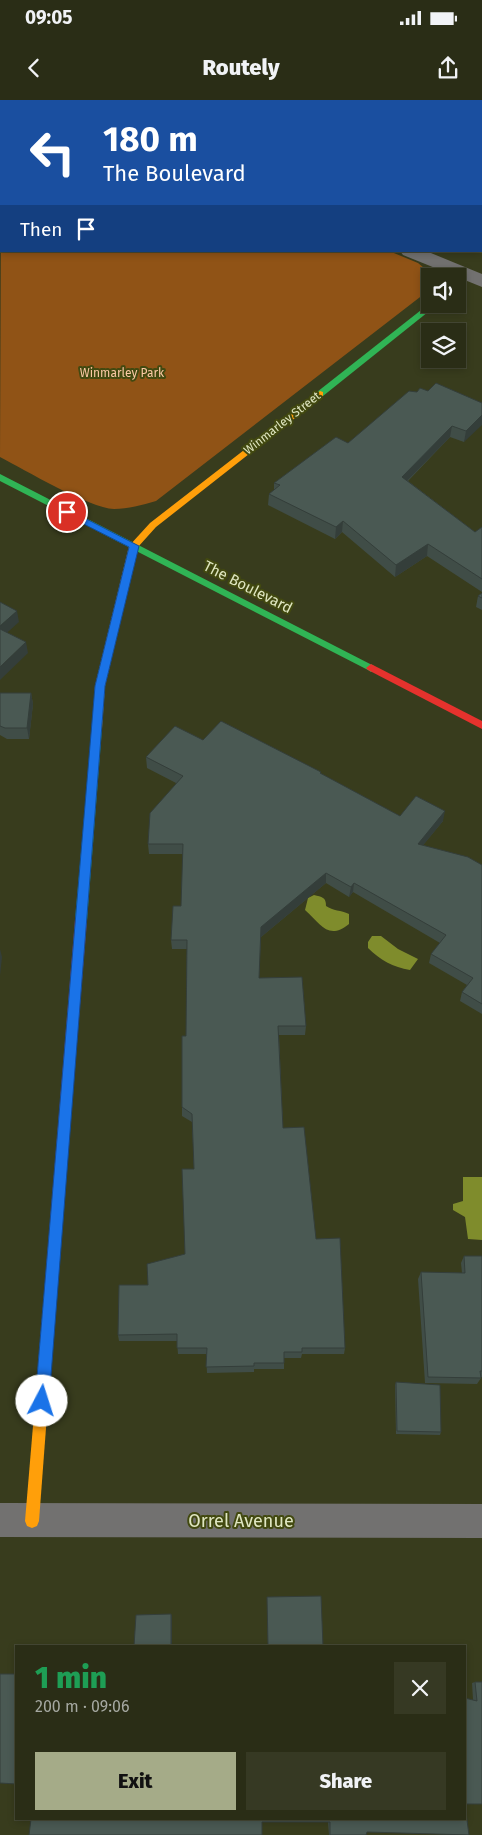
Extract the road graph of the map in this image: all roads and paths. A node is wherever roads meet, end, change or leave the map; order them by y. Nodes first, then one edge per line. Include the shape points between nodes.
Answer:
1 (411, 252) edge
2 (473, 277) edge
3 (423, 313) edge
4 (0, 478) edge
5 (134, 546) junction
6 (482, 724) edge
7 (16, 1520) edge
8 (482, 1521) edge

1 - 2 street
3 - 5 street, Winmarley Street via 152,525
4 - 5 street, The Boulevard
5 - 6 street, The Boulevard
5 - 7 street via 100,686
7 - 8 street, Orrel Avenue

